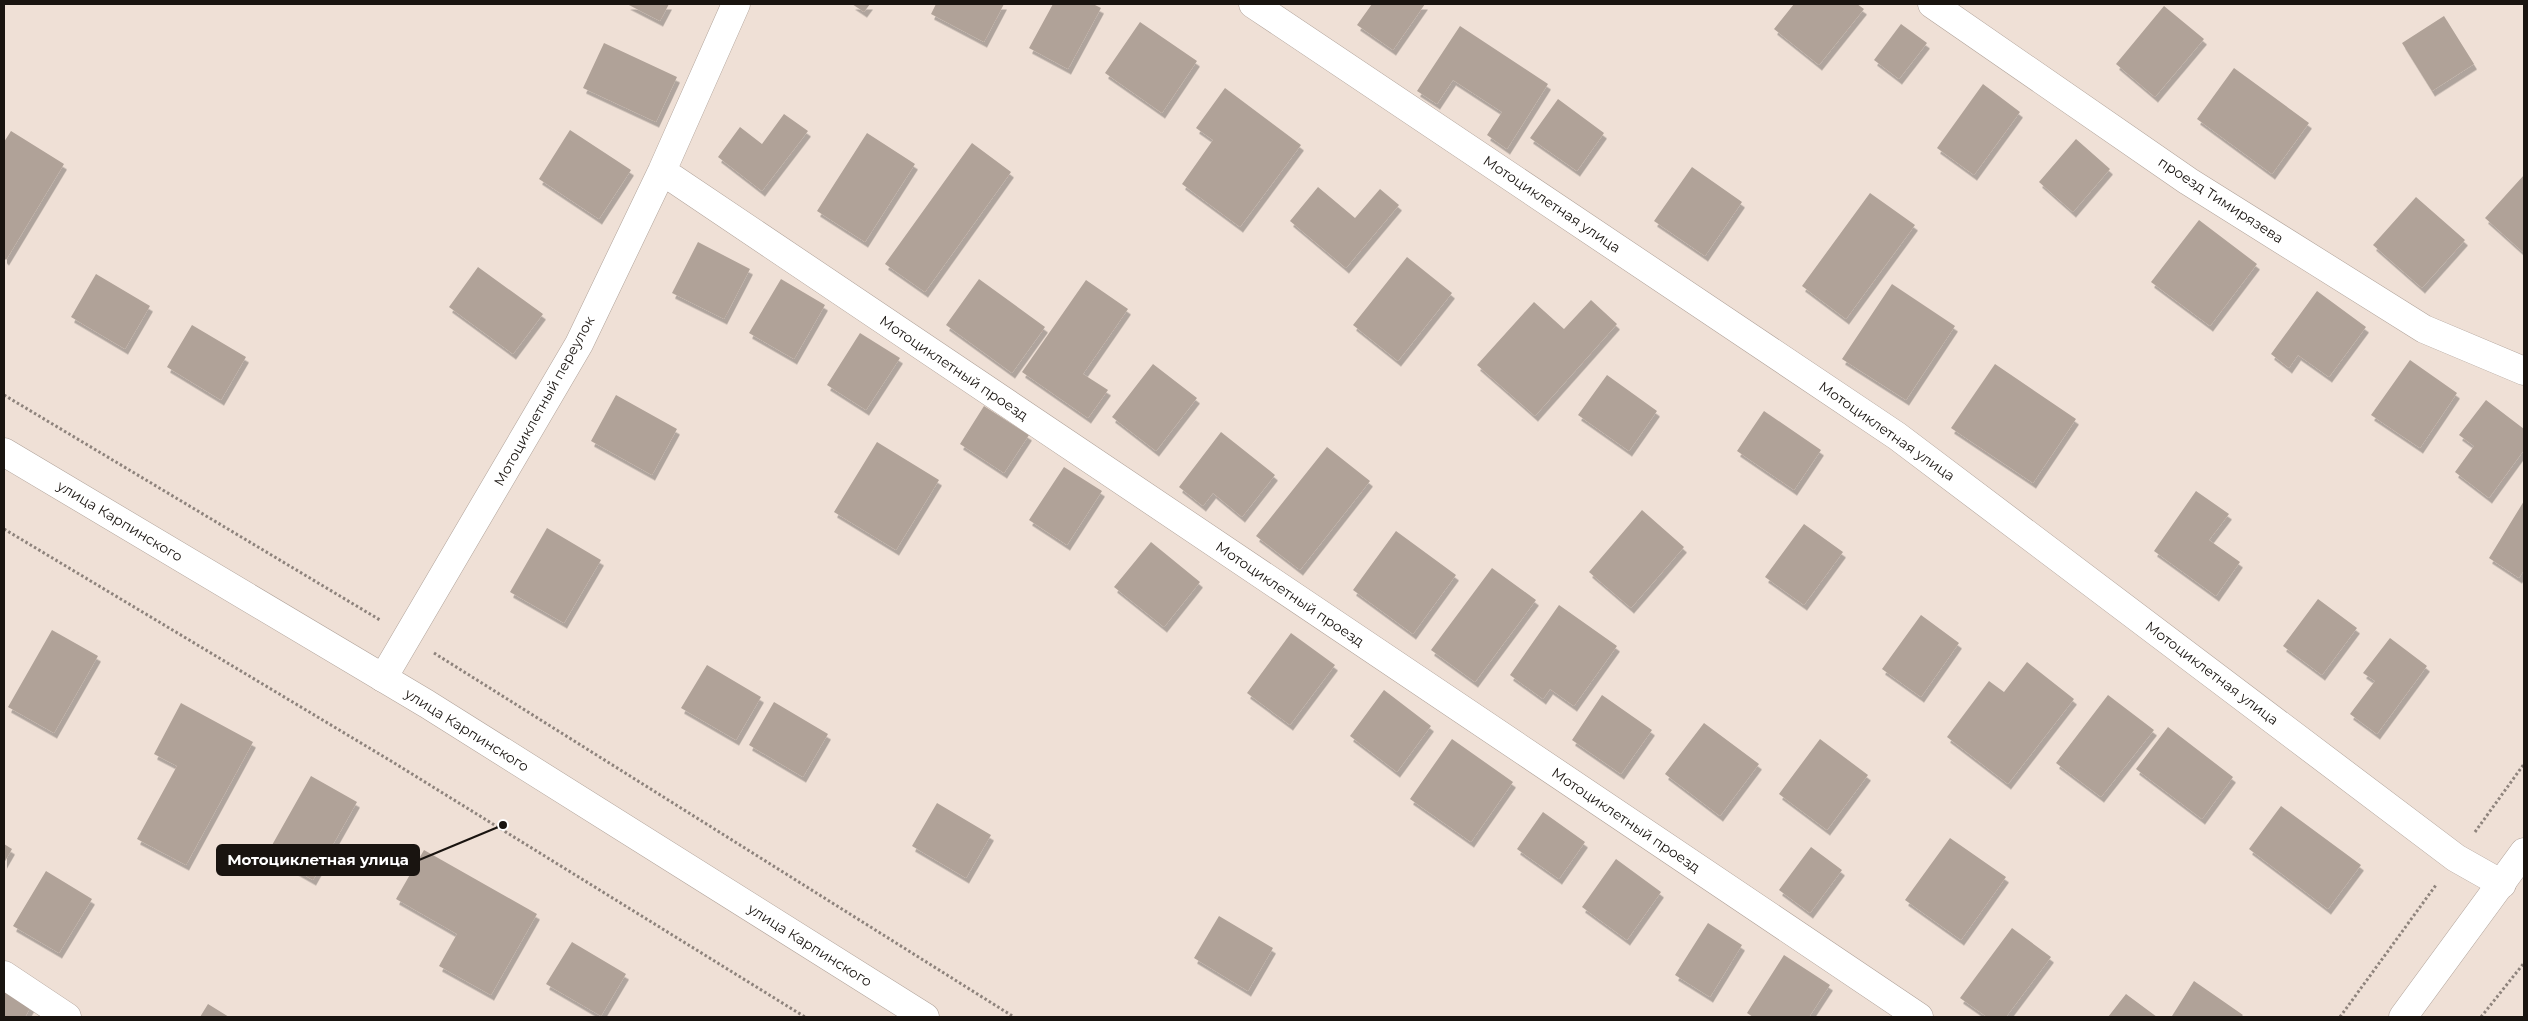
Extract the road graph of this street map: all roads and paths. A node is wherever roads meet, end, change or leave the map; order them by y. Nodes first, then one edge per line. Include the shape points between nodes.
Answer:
1 (736, 4) edge
2 (1253, 4) edge
3 (1932, 4) edge
4 (662, 170) junction
5 (2524, 371) edge
6 (4, 395) edge
7 (4, 452) edge
8 (4, 529) edge
9 (409, 636) junction
10 (383, 678) junction
11 (2524, 764) edge
12 (2524, 852) edge
13 (2456, 858) junction
14 (2502, 884) junction
15 (2524, 963) edge
16 (4, 975) edge
17 (67, 1017) edge
18 (805, 1017) edge
19 (925, 1017) edge
20 (1014, 1017) edge
21 (1919, 1017) edge
22 (2340, 1017) edge
23 (2403, 1017) edge
24 (2481, 1017) edge

1 - 4 street, Мотоциклетный переулок
2 - 13 street, Мотоциклетная улица via 1898,436
3 - 5 street, проезд Тимирязева via 2188,181 2424,329
4 - 9 street, Мотоциклетный переулок via 579,344
4 - 21 street, Мотоциклетный проезд
6 - 9 path
7 - 10 street, улица Карпинского
8 - 18 path via 392,761
9 - 10 street, Мотоциклетный переулок
9 - 20 path
10 - 19 street, улица Карпинского
11 - 13 path
12 - 14 street
13 - 14 street, Мотоциклетная улица
13 - 22 path
14 - 23 street
15 - 24 path
16 - 17 street

